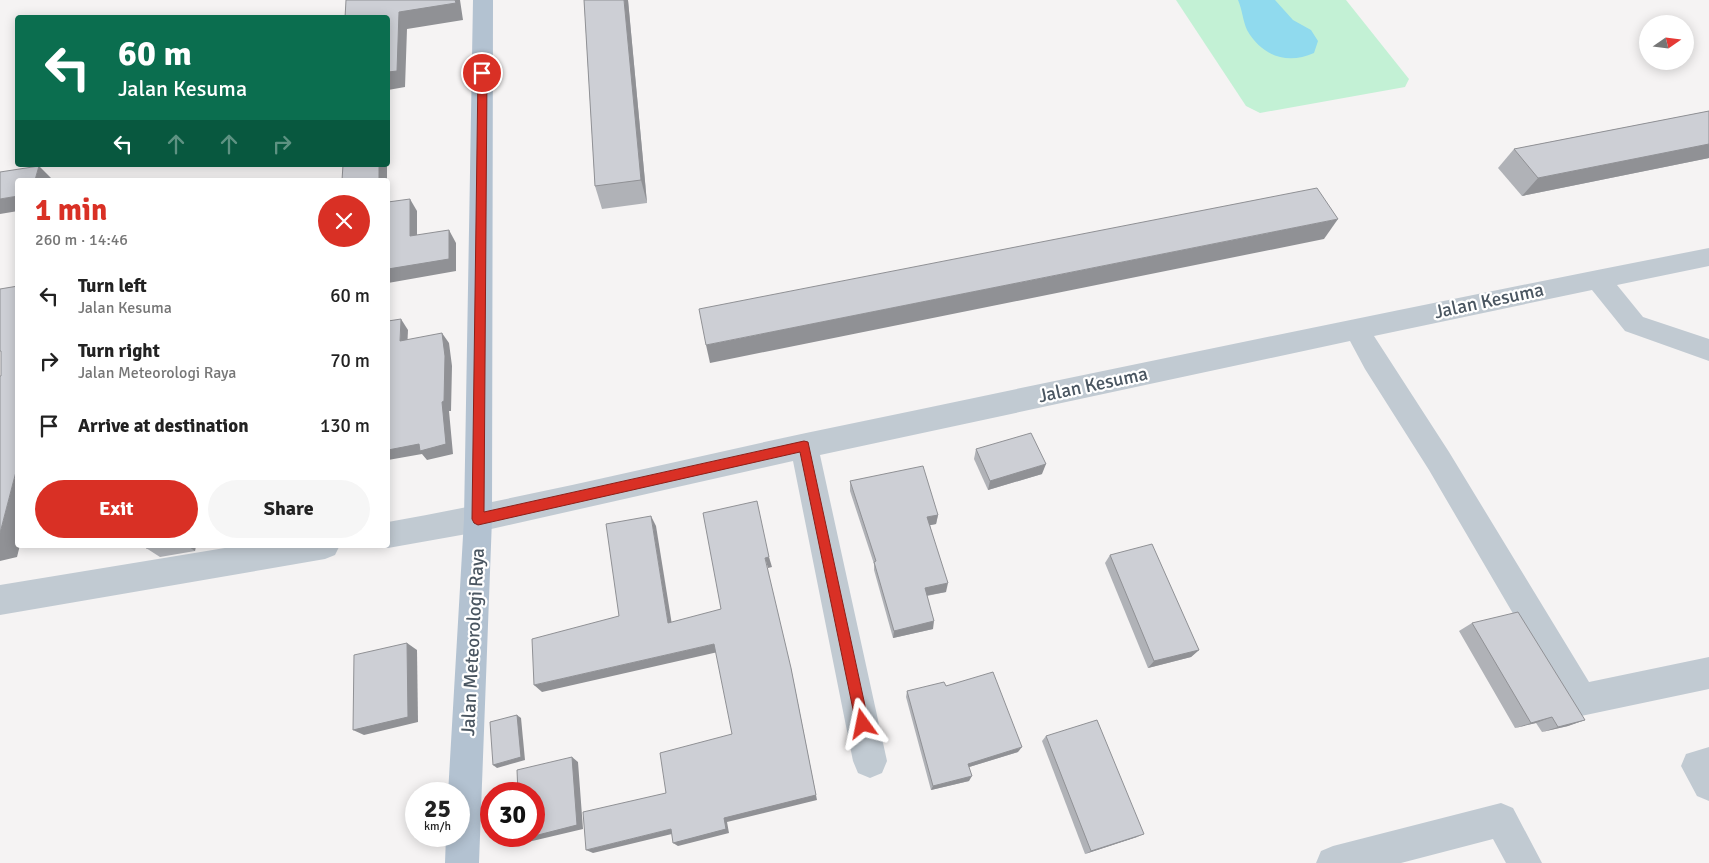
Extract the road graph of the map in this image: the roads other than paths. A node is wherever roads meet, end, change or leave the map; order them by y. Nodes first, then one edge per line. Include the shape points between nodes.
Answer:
1 (483, 0) edge
2 (1709, 257) edge
3 (1597, 279) junction
4 (1357, 329) junction
5 (1709, 350) edge
6 (804, 446) junction
7 (478, 519) junction
8 (390, 534) edge
9 (307, 548) edge
10 (0, 600) edge
11 (1709, 673) edge
12 (870, 761) dead end
13 (1709, 764) edge
14 (1709, 784) edge
15 (462, 863) edge
16 (1333, 863) edge
17 (1525, 863) edge

1 - 7 main road, Jalan Meteorologi Raya
2 - 3 street, Jalan Kesuma
3 - 4 street, Jalan Kesuma
3 - 5 street via 1634,324
4 - 6 street, Jalan Kesuma
4 - 11 street via 1581,700
6 - 7 street, Jalan Kesuma
6 - 12 street
7 - 8 street, Jalan Kesuma
7 - 15 main road, Jalan Meteorologi Raya
9 - 10 street
13 - 14 street via 1698,766
16 - 17 street via 1501,820

